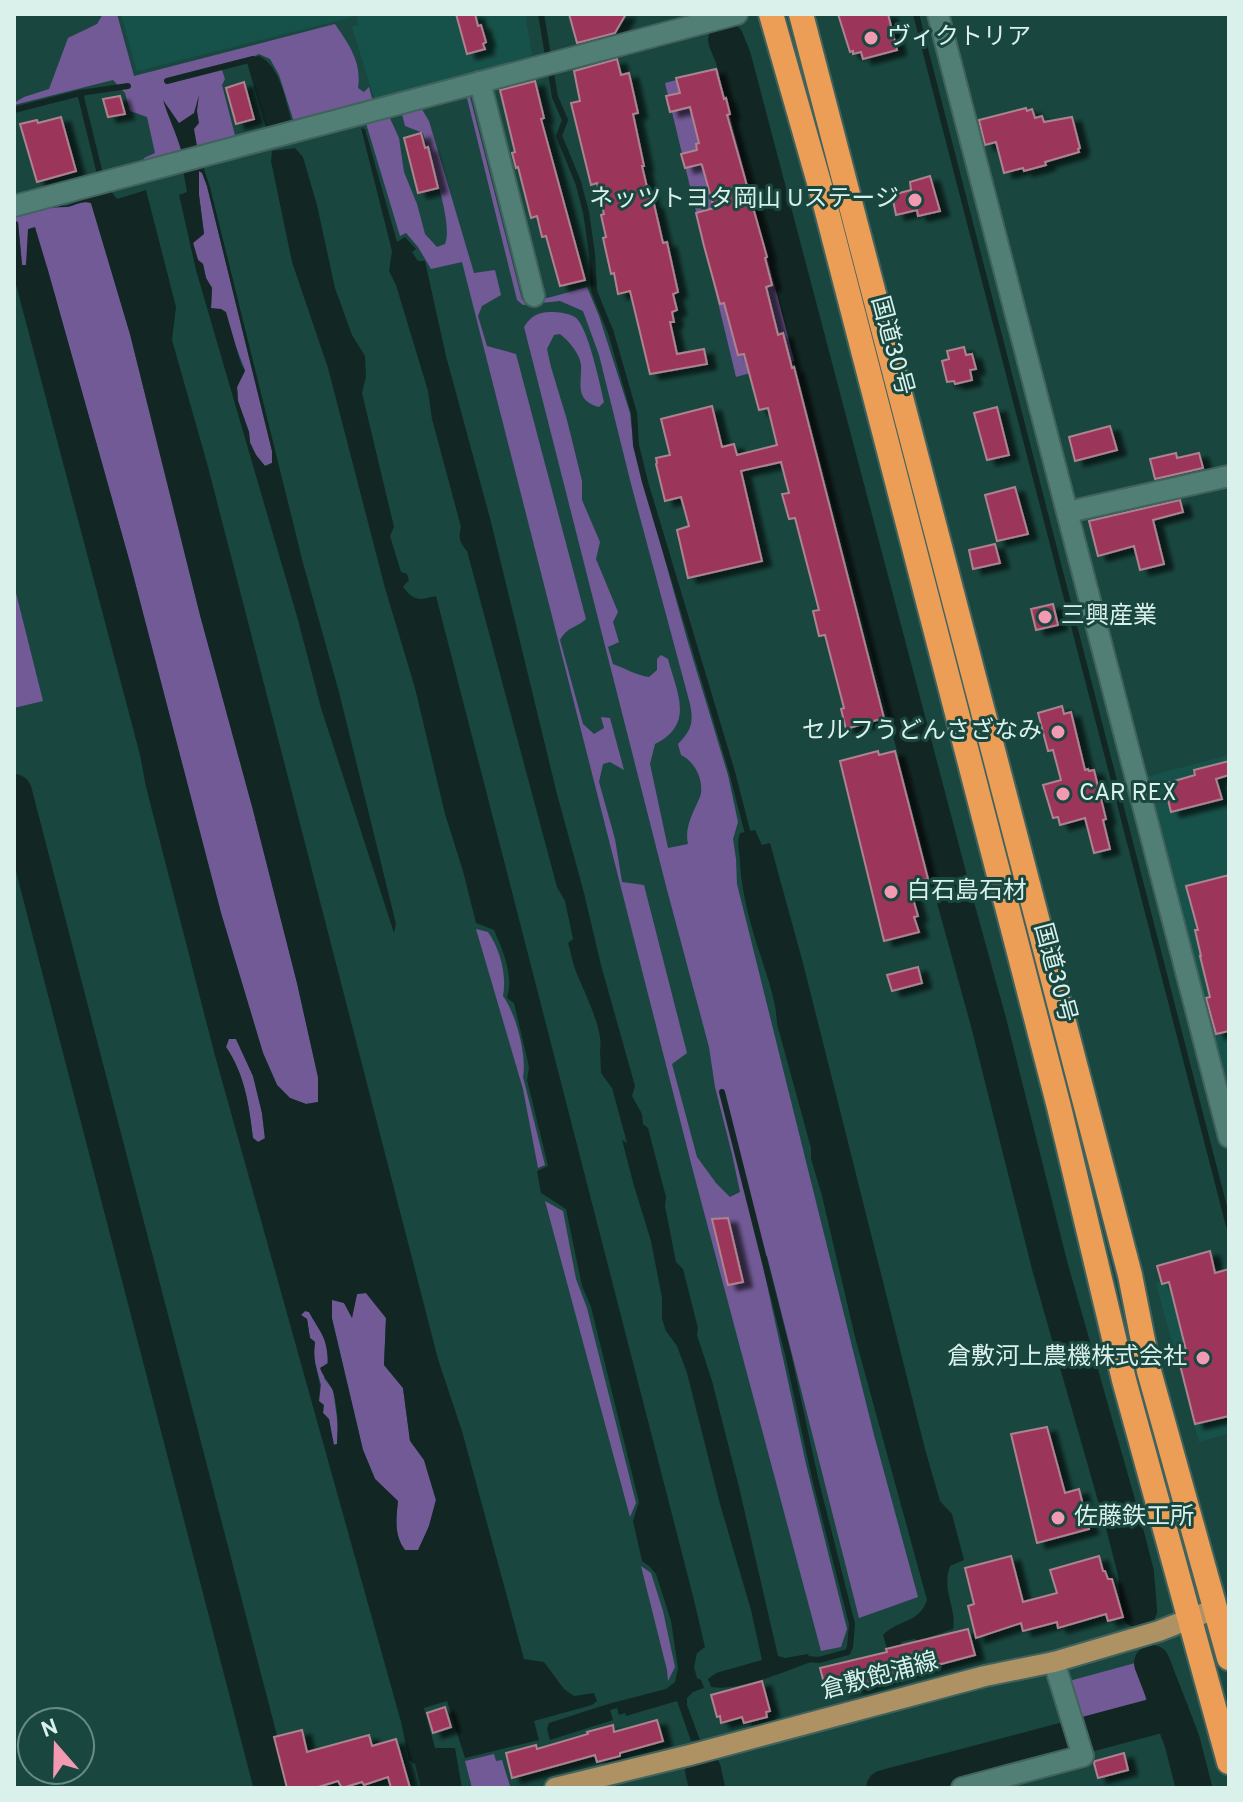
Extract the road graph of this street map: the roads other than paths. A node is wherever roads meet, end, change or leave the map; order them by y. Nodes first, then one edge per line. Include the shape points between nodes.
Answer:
1 (771, 14) edge
2 (801, 14) edge
3 (938, 14) edge
4 (734, 15) edge
5 (480, 82) junction
6 (23, 204) edge
7 (534, 296) dead end
8 (1229, 476) edge
9 (1068, 512) junction
10 (1229, 1137) edge
11 (1222, 1607) edge
12 (1189, 1619) junction
13 (1229, 1658) edge
14 (1054, 1662) junction
15 (1229, 1762) edge
16 (555, 1788) edge
17 (962, 1788) edge

1 - 12 highway, 国道30号 via 824,200
2 - 11 highway, 国道30号 via 1130,1275 1149,1371
3 - 9 street
4 - 5 street
5 - 6 street
5 - 7 street
8 - 9 street
9 - 10 street
11 - 12 main road, 倉敷飽浦線
11 - 13 highway, 国道30号
12 - 14 main road, 倉敷飽浦線
12 - 15 highway, 国道30号
14 - 16 main road, 倉敷飽浦線
14 - 17 street via 1083,1756

